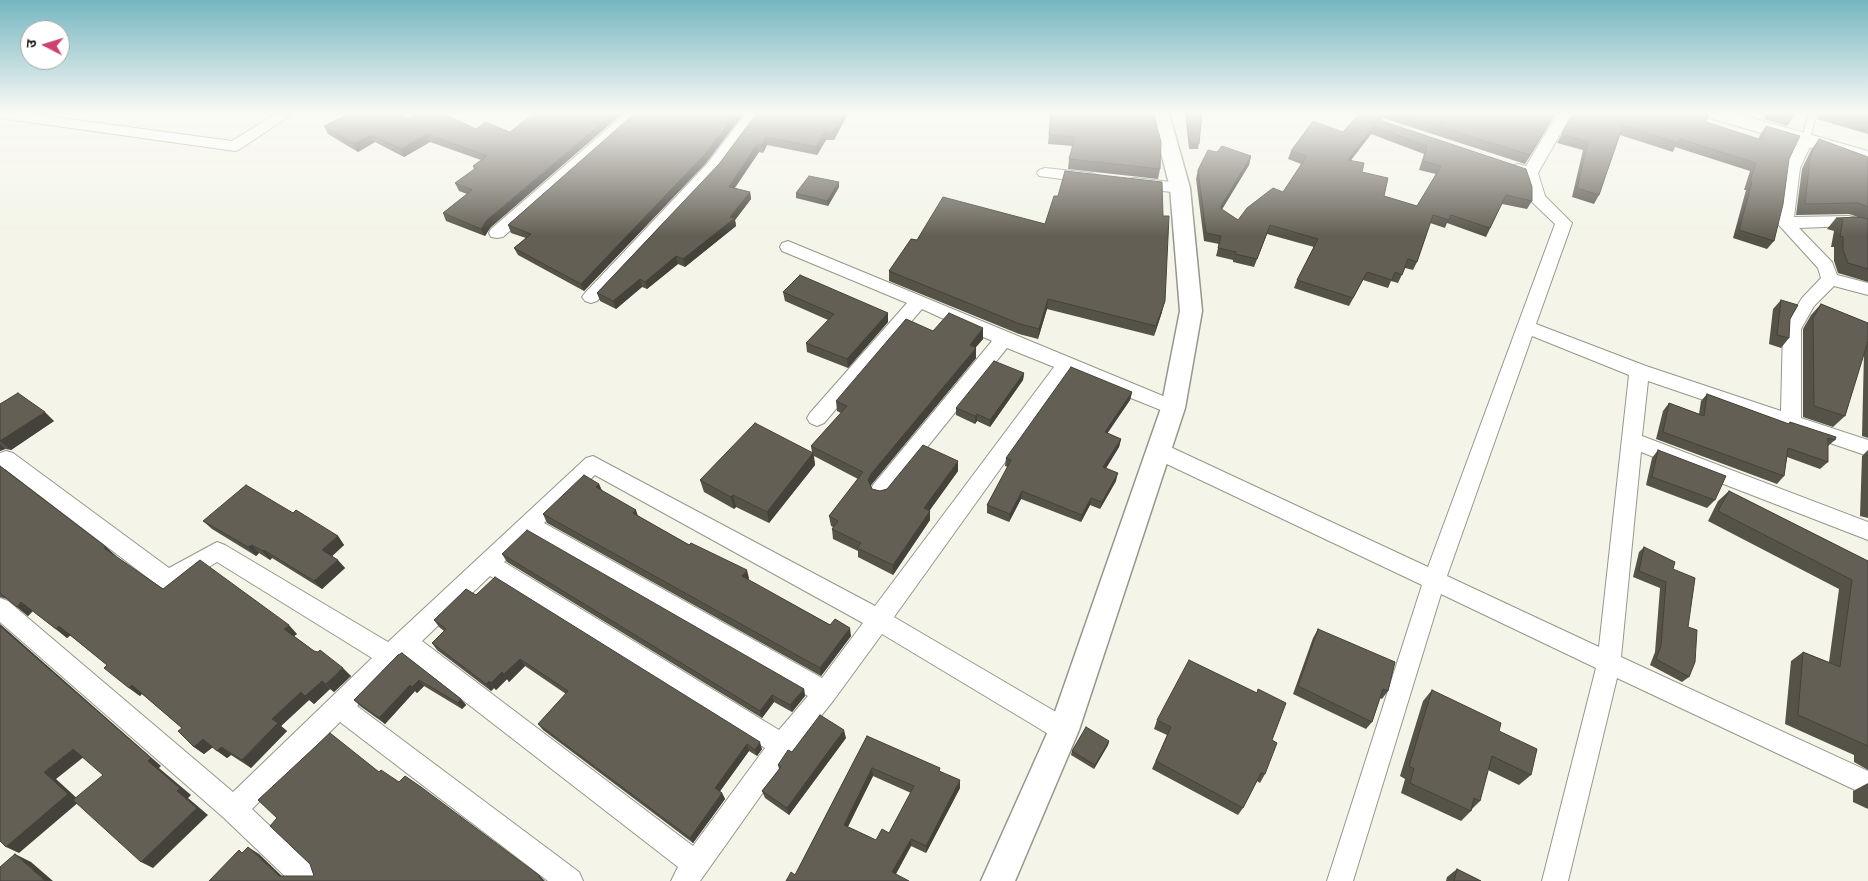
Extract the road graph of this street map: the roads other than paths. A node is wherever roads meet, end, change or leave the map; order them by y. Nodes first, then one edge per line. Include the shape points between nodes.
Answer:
1 (588, 154) edge
2 (723, 154) edge
3 (1171, 154) edge
4 (1541, 154) edge
5 (1798, 154) edge
6 (1503, 164) edge
7 (1045, 173) dead end
8 (1530, 173) junction
9 (1103, 179) edge
10 (1122, 182) edge
11 (1180, 188) junction
12 (1785, 223) junction
13 (1868, 226) edge
14 (497, 233) dead end
15 (788, 247) dead end
16 (1830, 279) junction
17 (1868, 289) edge
18 (591, 297) dead end
19 (919, 301) junction
20 (1526, 327) junction
21 (1004, 339) junction
22 (1066, 364) junction
23 (1639, 371) junction
24 (1173, 408) junction
25 (817, 418) dead end
26 (1791, 423) junction
27 (1633, 441) junction
28 (1868, 448) edge
29 (1159, 451) junction
30 (0, 463) edge
31 (880, 491) edge
32 (529, 525) junction
33 (1868, 531) edge
34 (489, 564) junction
35 (1434, 581) junction
36 (0, 608) edge
37 (878, 620) junction
38 (398, 649) junction
39 (1609, 663) junction
40 (825, 693) junction
41 (339, 707) junction
42 (1064, 730) junction
43 (782, 745) junction
44 (1868, 784) edge
45 (233, 809) junction
46 (690, 873) edge
47 (309, 881) edge
48 (570, 881) edge
49 (998, 881) edge
50 (1340, 881) edge
51 (1555, 881) edge

1 - 14 street
2 - 18 street
3 - 11 street
4 - 8 street
5 - 12 street via 1792,168
6 - 8 street
7 - 9 street
8 - 20 street via 1538,198 1564,222
10 - 11 street
11 - 24 street via 1191,311
12 - 13 street via 1849,220
12 - 16 street via 1826,266
15 - 19 street
16 - 17 street
16 - 26 street via 1808,302 1792,330
19 - 21 street
19 - 25 street
20 - 23 street
20 - 35 street
21 - 22 street
21 - 31 street
22 - 24 street
22 - 37 street
23 - 26 street
23 - 27 street
24 - 29 street
26 - 28 street
27 - 33 street
27 - 39 street
29 - 35 street
29 - 42 street
30 - 38 street via 6,459 168,580 217,551
32 - 34 street
32 - 37 street via 593,464
32 - 40 street
34 - 38 street
34 - 43 street
35 - 39 street
35 - 50 street
36 - 45 street
37 - 40 street
37 - 42 street
38 - 41 street
38 - 46 street
39 - 44 street
39 - 51 street
40 - 43 street
41 - 45 street
41 - 48 street
42 - 49 street
43 - 46 street
45 - 47 street

